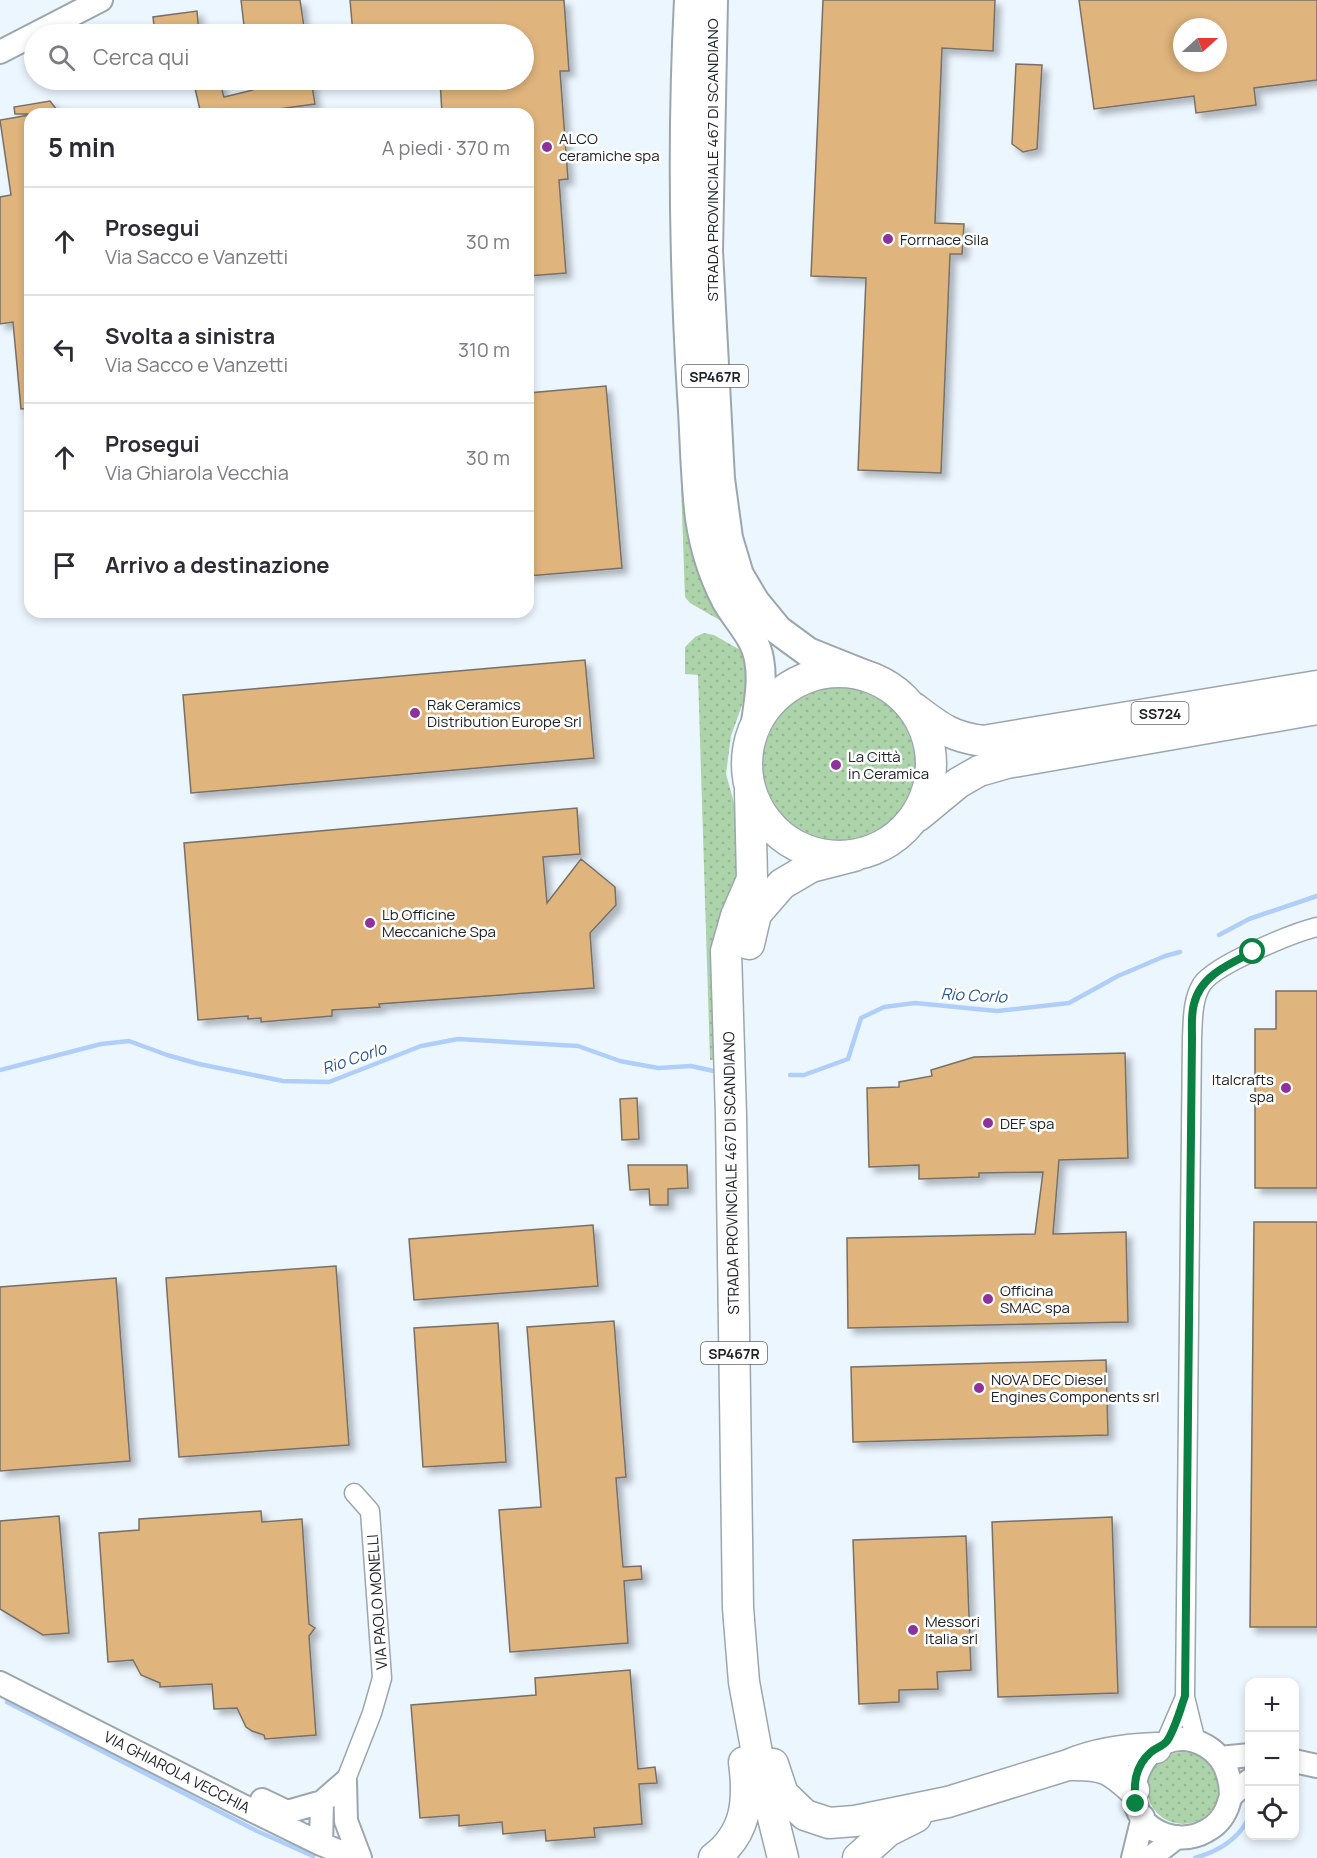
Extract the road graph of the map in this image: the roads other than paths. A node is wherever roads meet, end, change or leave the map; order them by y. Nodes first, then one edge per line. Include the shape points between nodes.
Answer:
1 (100, 0) edge
2 (689, 0) edge
3 (712, 0) edge
4 (54, 24) edge
5 (24, 40) edge
6 (0, 52) edge
7 (873, 678) junction
8 (1317, 686) edge
9 (910, 706) junction
10 (1317, 709) edge
11 (756, 722) junction
12 (750, 791) junction
13 (914, 819) junction
14 (854, 856) junction
15 (1317, 927) edge
16 (736, 955) junction
17 (354, 1493) dead end
18 (743, 1564) junction
19 (0, 1683) edge
20 (1185, 1696) junction
21 (1196, 1742) junction
22 (1161, 1746) junction
23 (1245, 1756) edge
24 (1220, 1758) junction
25 (1299, 1762) edge
26 (1068, 1765) junction
27 (1317, 1766) edge
28 (345, 1782) junction
29 (1245, 1784) edge
30 (1231, 1797) junction
31 (322, 1802) junction
32 (948, 1802) junction
33 (1138, 1804) junction
34 (241, 1805) junction
35 (346, 1821) junction
36 (1177, 1838) junction
37 (321, 1851) edge
38 (355, 1858) edge
39 (360, 1858) edge
40 (714, 1858) edge
41 (783, 1858) edge
42 (858, 1858) edge
43 (1132, 1858) edge
44 (1150, 1858) edge

1 - 4 street
2 - 11 main road, STRADA PROVINCIALE 467 DI SCANDIANO / SP467R via 687,306 700,518 718,583 759,658 761,686
3 - 7 main road, STRADA PROVINCIALE 467 DI SCANDIANO / SP467R via 708,251 720,479 728,538 739,575 778,630 807,652
5 - 6 street
7 - 9 highway, STRADA PROVINCIALE 467 DI SCANDIANO via 890,687
7 - 11 highway, STRADA PROVINCIALE 467 DI SCANDIANO via 845,672 816,674 792,684 771,701
8 - 9 highway, SS724 via 983,741 944,731
9 - 13 highway, STRADA PROVINCIALE 467 DI SCANDIANO via 922,725 930,752 928,786
10 - 13 highway, SS724 via 1007,763 958,783
11 - 12 highway, STRADA PROVINCIALE 467 DI SCANDIANO via 746,762
12 - 14 highway, STRADA PROVINCIALE 467 DI SCANDIANO via 762,817 783,839 811,853
12 - 16 highway, SP467R via 752,879 736,916
13 - 14 highway, STRADA PROVINCIALE 467 DI SCANDIANO via 879,848
14 - 16 highway, SP467R via 811,867 782,884 756,914
15 - 20 street via 1300,931 1226,966 1203,983 1194,1004
16 - 18 highway, STRADA PROVINCIALE 467 DI SCANDIANO / SP467R via 731,1115
17 - 28 street, VIA PAOLO MONELLI via 370,1511 382,1678
18 - 32 highway via 762,1713 783,1794 805,1815 829,1823
18 - 40 highway via 730,1585 734,1678 748,1799 739,1830
18 - 41 highway, STRADA PROVINCIALE 467 DI SCANDIANO / SP467R via 738,1608 744,1682 756,1753
19 - 34 street, VIA GHIAROLA VECCHIA
20 - 21 street
20 - 22 street
21 - 22 street via 1186,1740
21 - 24 street
22 - 26 highway via 1087,1757
22 - 33 street via 1139,1766 1135,1778
23 - 24 street
24 - 30 street via 1231,1783
25 - 27 street
26 - 32 highway
26 - 33 highway via 1102,1766 1115,1773
28 - 31 street
28 - 35 street
29 - 30 street
30 - 36 street via 1212,1828 1195,1836
31 - 34 street via 287,1812 253,1795
31 - 37 street
32 - 42 highway via 888,1831
33 - 36 street via 1152,1827
33 - 43 street
34 - 37 street, VIA GHIAROLA VECCHIA
35 - 37 street
35 - 39 street
36 - 44 street
37 - 38 street, VIA GHIAROLA VECCHIA

